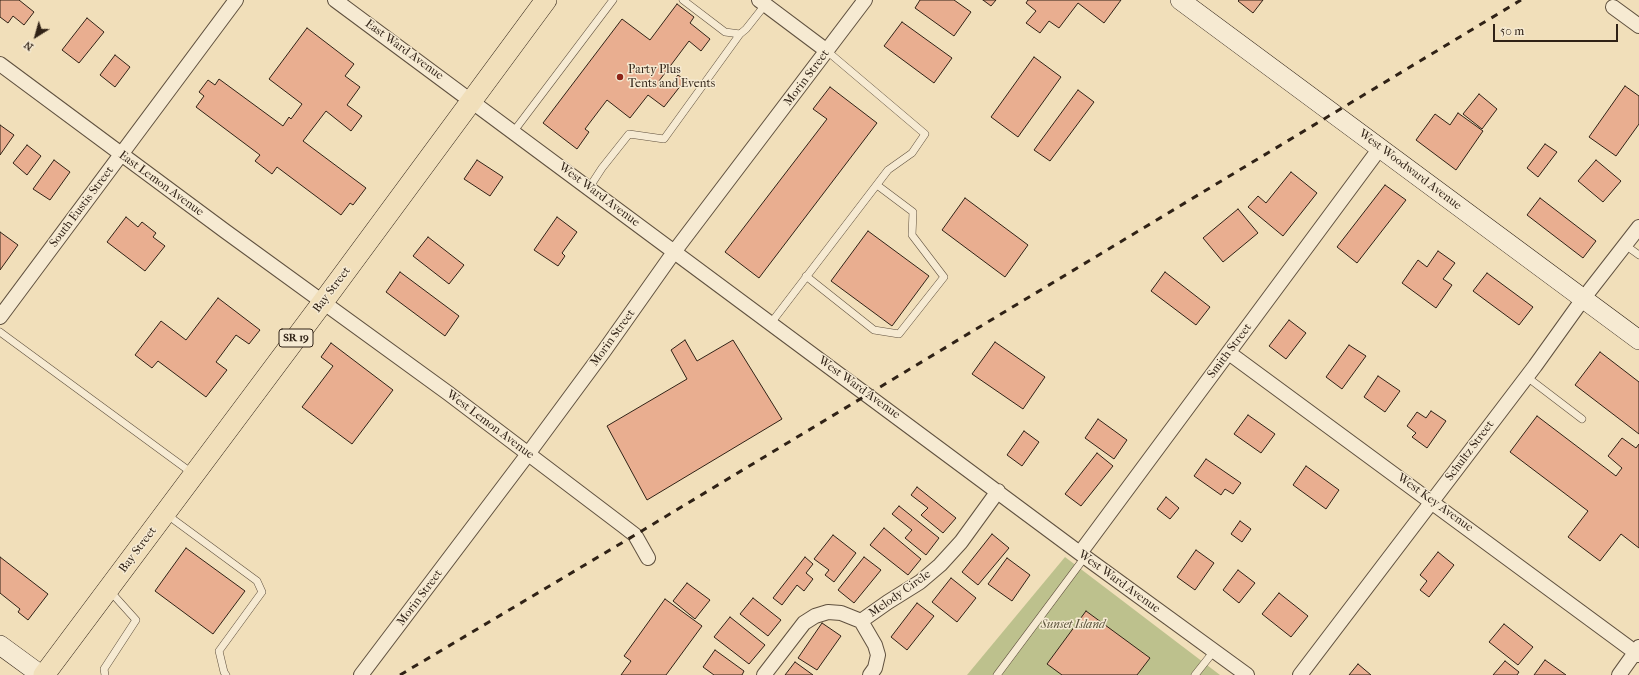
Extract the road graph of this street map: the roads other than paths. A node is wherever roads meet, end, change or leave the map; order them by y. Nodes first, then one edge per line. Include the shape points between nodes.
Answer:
1 (236, 0) edge
2 (335, 0) edge
3 (546, 0) edge
4 (614, 0) edge
5 (682, 0) edge
6 (864, 0) edge
7 (1180, 0) edge
8 (762, 2) edge
9 (1612, 7) dead end
10 (1639, 26) edge
11 (740, 34) junction
12 (827, 51) junction
13 (0, 64) edge
14 (472, 101) junction
15 (514, 131) junction
16 (1380, 148) junction
17 (121, 154) junction
18 (876, 185) junction
19 (589, 188) junction
20 (1639, 227) edge
21 (1625, 245) junction
22 (674, 252) junction
23 (1639, 255) edge
24 (806, 276) junction
25 (1583, 299) junction
26 (323, 302) junction
27 (0, 317) edge
28 (771, 323) junction
29 (0, 332) edge
30 (1639, 340) edge
31 (1229, 353) junction
32 (1526, 377) junction
33 (1582, 419) dead end
34 (528, 454) junction
35 (194, 474) junction
36 (998, 491) junction
37 (1432, 501) junction
38 (165, 513) junction
39 (1082, 555) junction
40 (648, 558) dead end
41 (108, 589) junction
42 (861, 621) junction
43 (0, 645) edge
44 (1214, 651) junction
45 (1638, 652) edge
46 (42, 675) edge
47 (105, 675) edge
48 (226, 675) edge
49 (361, 675) edge
50 (764, 675) edge
51 (870, 675) edge
52 (997, 675) edge
53 (1195, 675) edge
54 (1247, 675) edge
55 (1300, 675) edge
56 (1619, 675) edge

1 - 17 street, South Eustis Street
2 - 14 street, East Ward Avenue
3 - 14 main road, Bay Street / SR 19
4 - 15 lane
5 - 11 lane via 725,32
6 - 12 street, Morin Street
7 - 16 street, West Woodward Avenue
8 - 11 lane via 746,29
8 - 12 street
9 - 10 street
11 - 19 lane via 664,139 629,134
12 - 18 lane via 925,134 912,153 888,170
12 - 22 street, Morin Street
13 - 17 street, East Lemon Avenue
14 - 15 street, West Ward Avenue
14 - 26 main road, Bay Street / SR 19
15 - 19 street, West Ward Avenue
16 - 25 street, West Woodward Avenue
16 - 31 street, Smith Street
17 - 26 street, East Lemon Avenue
17 - 27 street, South Eustis Street
18 - 24 lane
18 - 24 lane via 913,212 912,235 944,277 899,334 874,330
19 - 22 street, West Ward Avenue
20 - 21 street, Schultz Street
21 - 23 lane
21 - 25 street, Schultz Street
22 - 28 street, West Ward Avenue
22 - 34 street, Morin Street
24 - 28 lane
25 - 30 street, West Woodward Avenue
25 - 32 street, Schultz Street
26 - 34 street, West Lemon Avenue
26 - 35 main road, Bay Street / SR 19
28 - 36 street, West Ward Avenue
29 - 35 lane
31 - 37 street, West Key Avenue
31 - 39 street, Smith Street
32 - 33 lane
32 - 37 street, Schultz Street
34 - 40 street, West Lemon Avenue via 635,535
34 - 49 street, Morin Street
35 - 38 main road, Bay Street / SR 19
36 - 39 street, West Ward Avenue
36 - 42 street, Melody Circle via 961,542 940,565 920,582
37 - 45 street, West Key Avenue
37 - 55 street, Schultz Street
38 - 41 main road, Bay Street / SR 19
38 - 48 lane via 257,581 262,592 219,651
39 - 44 street, West Ward Avenue
39 - 52 lane
41 - 46 main road, Bay Street / SR 19
41 - 47 lane via 136,620 104,669
42 - 50 street, Melody Circle via 841,613 828,612 815,616 798,629
42 - 51 street, Melody Circle via 878,655 875,668
43 - 46 street
44 - 53 lane
44 - 54 street, West Ward Avenue
45 - 56 street

